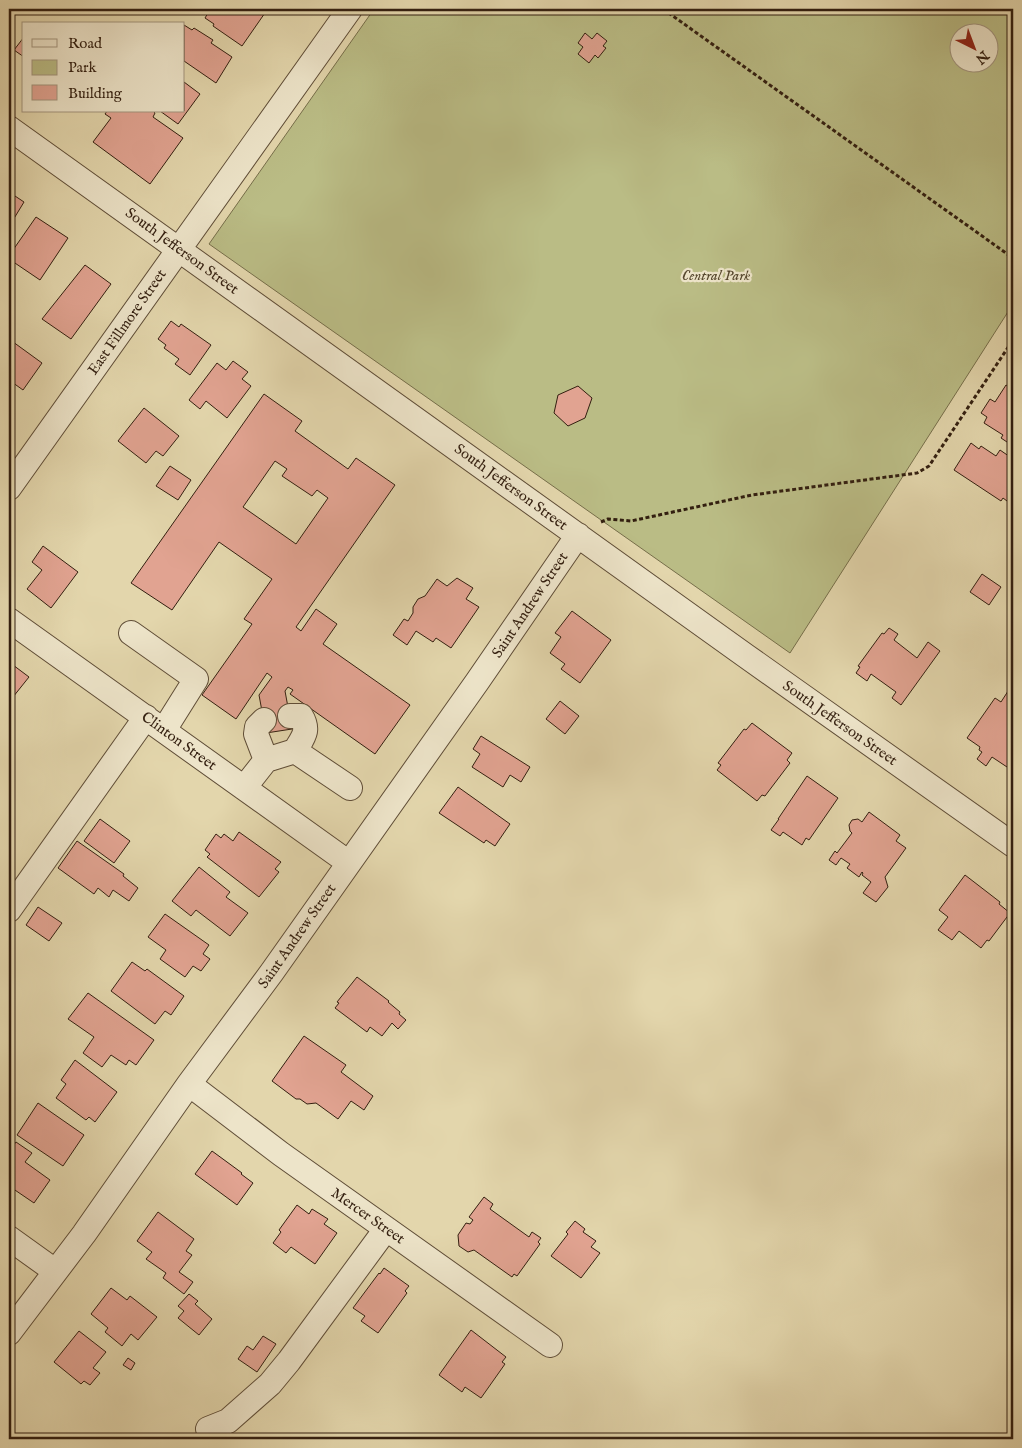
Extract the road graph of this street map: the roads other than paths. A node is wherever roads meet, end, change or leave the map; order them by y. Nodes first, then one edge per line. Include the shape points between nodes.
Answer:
1 (350, 9) edge
2 (9, 128) edge
3 (178, 249) junction
4 (9, 488) edge
5 (578, 535) junction
6 (9, 620) edge
7 (131, 633) dead end
8 (290, 716) dead end
9 (264, 720) dead end
10 (154, 724) junction
11 (295, 751) junction
12 (266, 760) junction
13 (244, 788) junction
14 (350, 788) dead end
15 (1013, 846) edge
16 (349, 862) junction
17 (9, 910) edge
18 (189, 1084) junction
19 (386, 1229) junction
20 (9, 1238) edge
21 (55, 1271) junction
22 (9, 1333) edge
23 (550, 1345) dead end
24 (208, 1429) dead end

1 - 3 street, East Fillmore Street
2 - 3 street, South Jefferson Street
3 - 4 street, East Fillmore Street
3 - 5 street, South Jefferson Street
5 - 15 street, South Jefferson Street
5 - 16 street, Saint Andrew Street
6 - 10 street, Clinton Street
7 - 10 street via 196,679
8 - 11 street via 301,716 306,724 306,732
9 - 12 street via 257,727 256,734
10 - 13 street, Clinton Street
10 - 17 street
11 - 12 street
11 - 14 street
12 - 13 street
13 - 16 street, Clinton Street
16 - 18 street, Saint Andrew Street
18 - 19 street, Mercer Street
18 - 21 street, Saint Andrew Street
19 - 23 street, Mercer Street
19 - 24 street via 270,1384 228,1421
20 - 21 street
21 - 22 street, Saint Andrew Street

